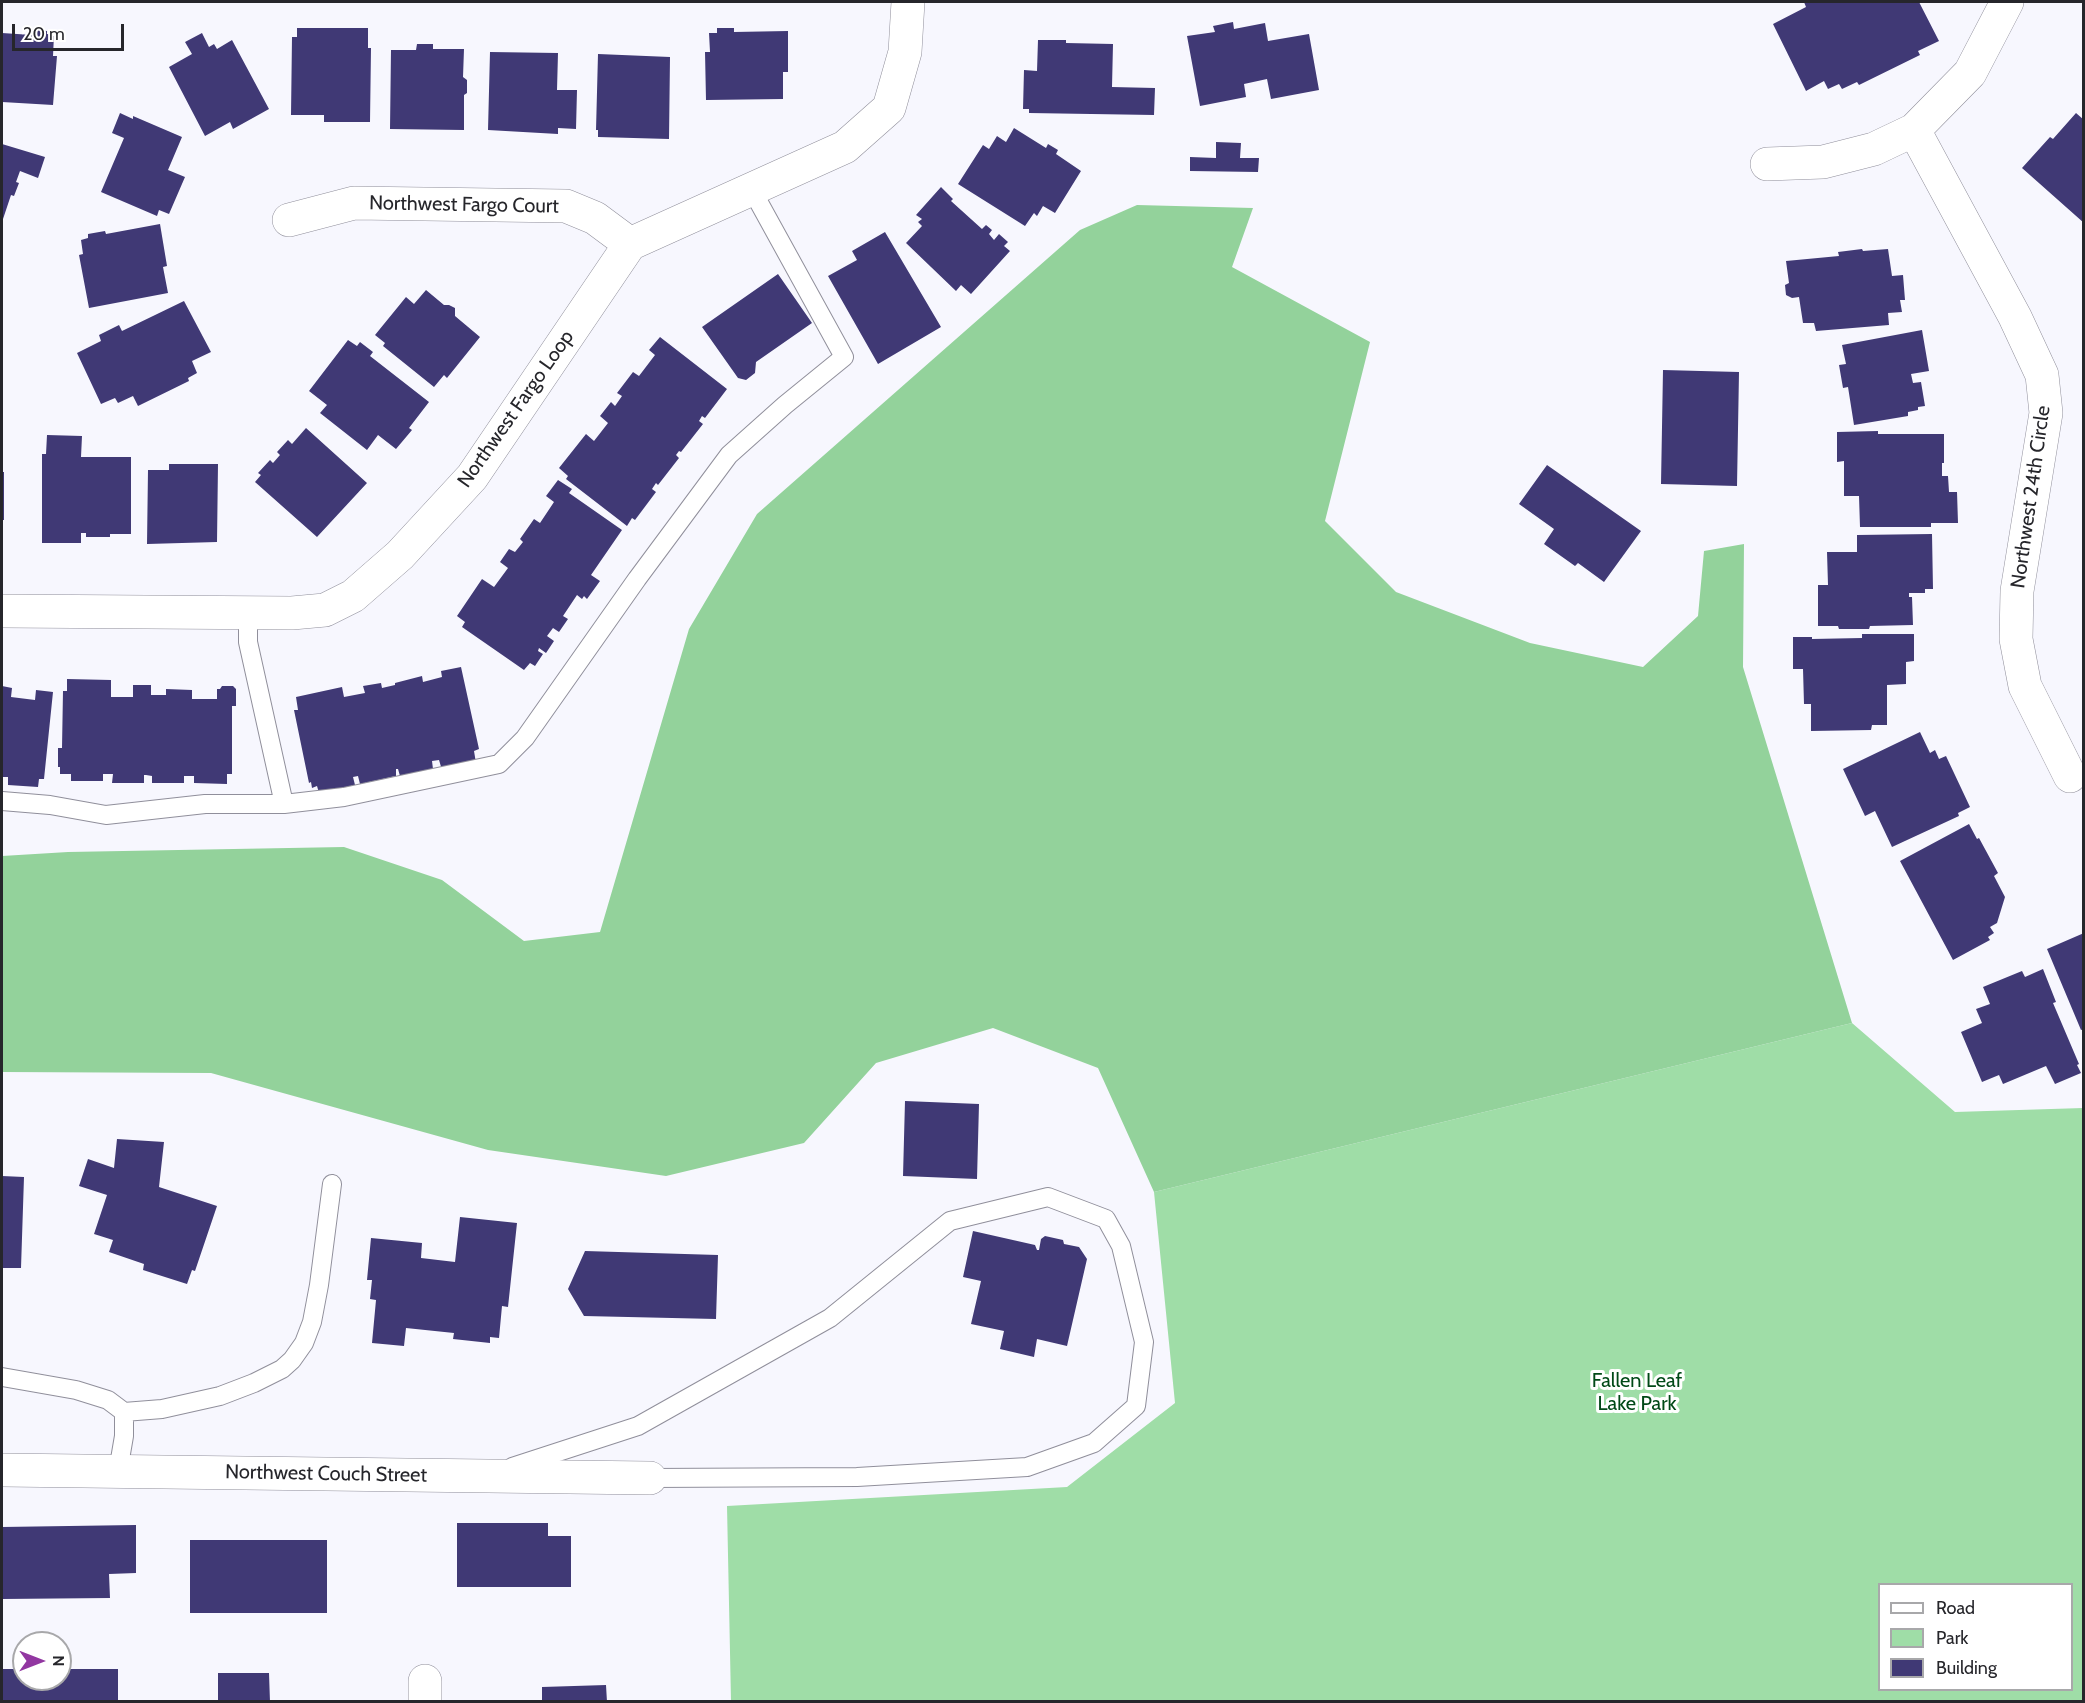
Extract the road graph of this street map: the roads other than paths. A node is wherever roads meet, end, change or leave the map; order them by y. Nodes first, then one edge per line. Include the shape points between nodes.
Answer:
1 (909, 2) edge
2 (2007, 2) edge
3 (1914, 130) junction
4 (1767, 164) dead end
5 (752, 190) junction
6 (289, 220) dead end
7 (630, 244) junction
8 (2, 610) edge
9 (248, 613) junction
10 (2070, 776) dead end
11 (2, 801) edge
12 (284, 804) junction
13 (332, 1184) dead end
14 (2, 1377) edge
15 (124, 1412) junction
16 (2, 1470) edge
17 (118, 1471) junction
18 (484, 1476) junction
19 (650, 1478) joint

1 - 5 street via 905,52 889,108 845,147
2 - 3 street via 1970,73
3 - 4 street via 1874,149 1823,162
3 - 10 street, Northwest 24th Circle via 2042,375 2046,412 2017,591 2016,639 2025,686
5 - 7 street
5 - 12 lane via 844,357 729,455 525,738 499,764 344,797
6 - 7 street, Northwest Fargo Court via 354,203 566,206 595,218
7 - 9 street, Northwest Fargo Loop via 472,477 400,555 353,596 326,610
8 - 9 street, Northwest Fargo Loop
9 - 12 lane via 248,642
11 - 12 lane via 106,815 205,804
13 - 15 lane via 312,1322 292,1360 254,1383 220,1396 162,1409
14 - 15 lane via 76,1390 108,1400
15 - 17 lane
16 - 17 street, Northwest Couch Street
17 - 18 street, Northwest Couch Street
18 - 19 street, Northwest Couch Street
18 - 19 lane via 638,1426 830,1318 950,1221 1048,1197 1106,1219 1121,1246 1144,1342 1136,1406 1094,1443 1027,1467 857,1478

